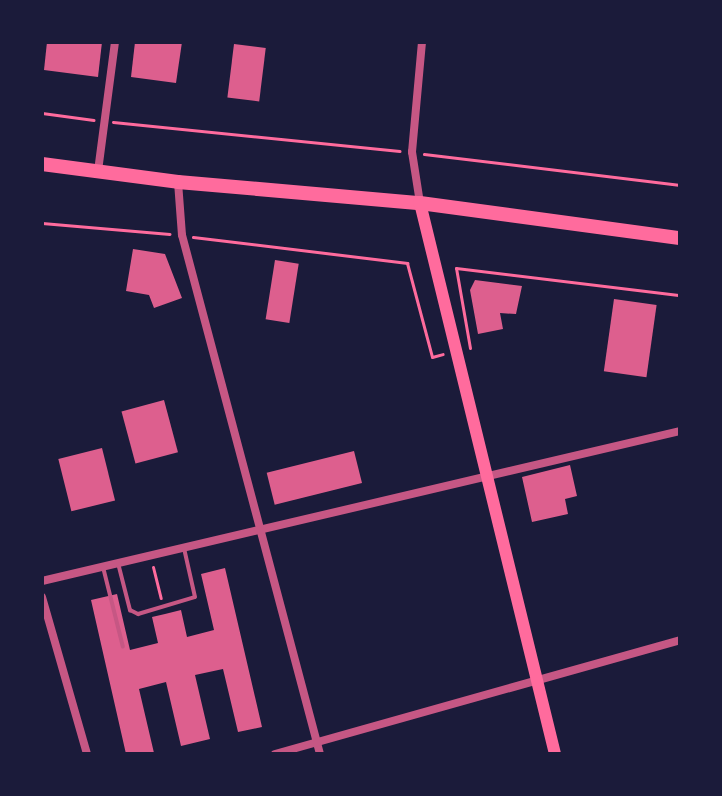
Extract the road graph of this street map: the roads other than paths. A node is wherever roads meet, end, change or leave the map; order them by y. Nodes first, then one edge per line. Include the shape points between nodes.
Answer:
1 (115, 42) edge
2 (422, 42) edge
3 (42, 164) edge
4 (98, 171) junction
5 (178, 182) junction
6 (420, 203) junction
7 (680, 238) edge
8 (680, 431) edge
9 (485, 477) junction
10 (259, 530) junction
11 (184, 548) junction
12 (118, 563) junction
13 (103, 567) junction
14 (42, 581) edge
15 (42, 597) edge
16 (680, 640) edge
17 (123, 647) dead end
18 (537, 680) junction
19 (317, 742) junction
20 (87, 754) edge
21 (275, 754) edge
22 (320, 754) edge
23 (555, 754) edge

1 - 4 street
2 - 6 street via 412,152
3 - 4 main road
4 - 5 main road
5 - 6 main road
5 - 10 street via 182,235
6 - 7 main road
6 - 9 main road
8 - 9 street
9 - 10 street
9 - 18 main road
10 - 11 street
10 - 19 street
11 - 12 street
11 - 12 lane via 195,597 164,607 131,612
12 - 13 street
13 - 14 street
13 - 17 lane
15 - 20 street
16 - 18 street
18 - 19 street
18 - 23 main road
19 - 21 street
19 - 22 street

